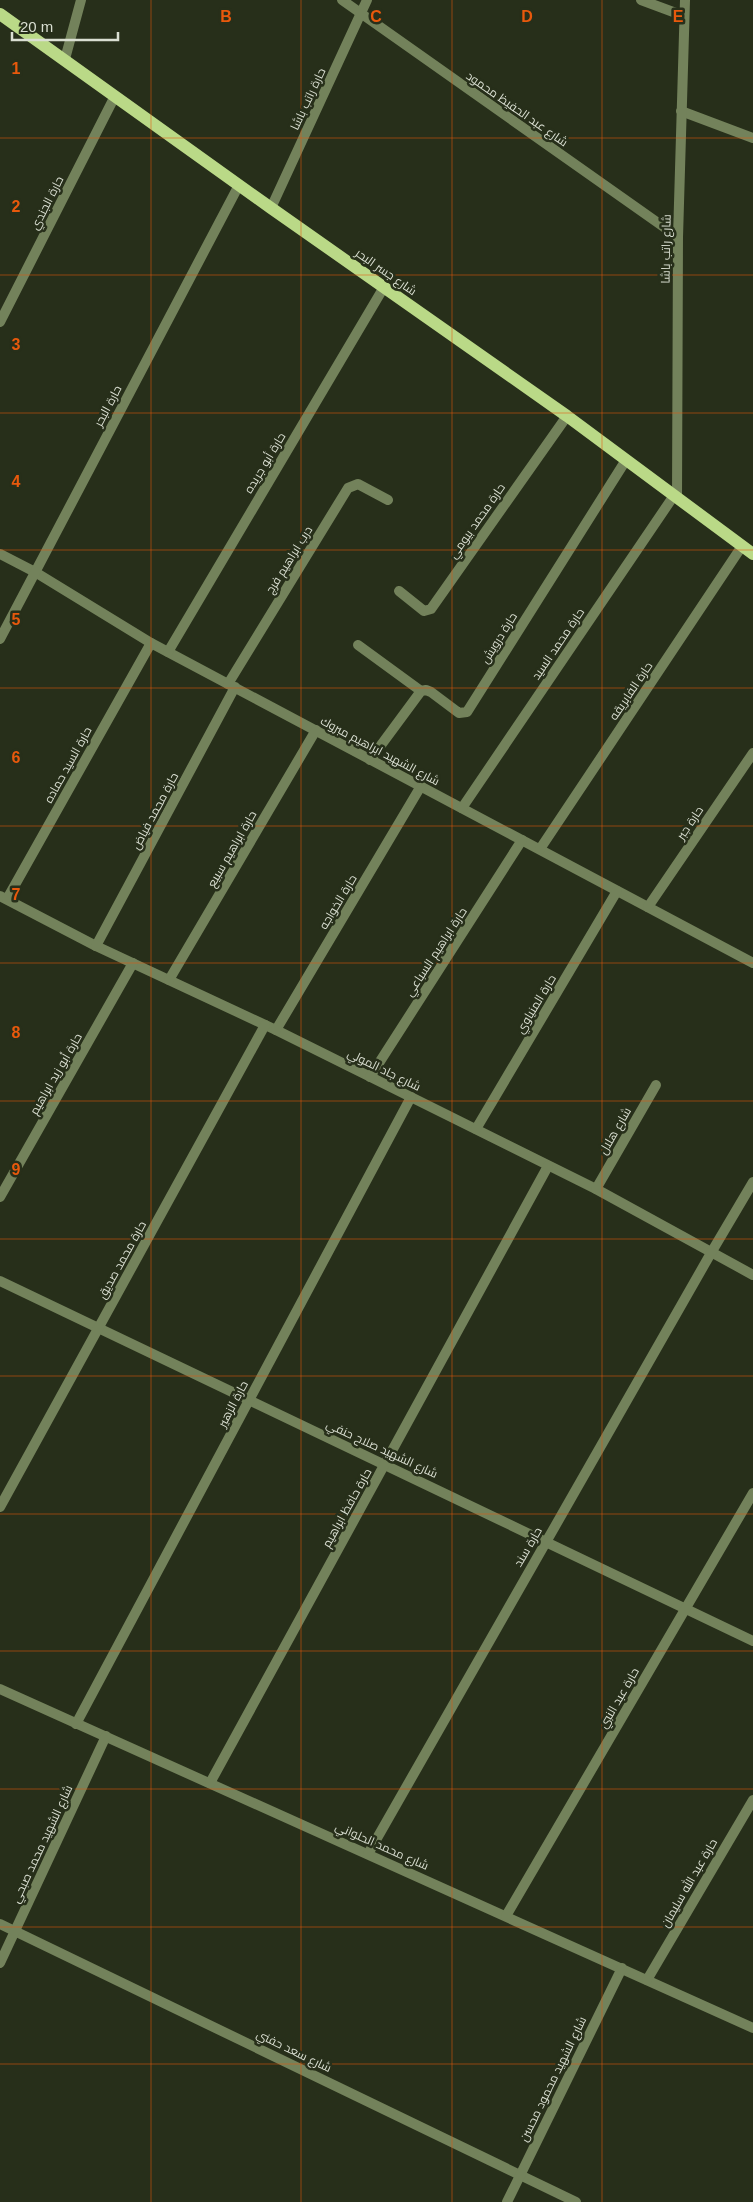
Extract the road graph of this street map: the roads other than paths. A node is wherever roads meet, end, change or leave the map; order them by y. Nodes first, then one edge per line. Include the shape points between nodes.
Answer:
1 (81, 0) edge
2 (342, 0) edge
3 (367, 0) edge
4 (641, 0) edge
5 (685, 0) edge
6 (0, 14) edge
7 (361, 15) junction
8 (684, 16) junction
9 (65, 59) junction
10 (115, 96) junction
11 (681, 111) junction
12 (753, 138) edge
13 (239, 185) junction
14 (271, 208) junction
15 (678, 237) junction
16 (384, 287) junction
17 (0, 322) edge
18 (567, 416) junction
19 (626, 460) junction
20 (676, 496) junction
21 (388, 500) dead end
22 (748, 550) edge
23 (0, 554) edge
24 (35, 572) junction
25 (399, 591) dead end
26 (0, 639) edge
27 (151, 643) junction
28 (358, 646) dead end
29 (168, 652) junction
30 (231, 686) junction
31 (421, 691) junction
32 (316, 730) junction
33 (753, 753) edge
34 (370, 760) junction
35 (422, 786) junction
36 (462, 808) junction
37 (522, 840) junction
38 (540, 849) junction
39 (617, 891) junction
40 (3, 897) edge
41 (648, 907) junction
42 (96, 946) junction
43 (133, 963) junction
44 (753, 963) edge
45 (169, 980) junction
46 (265, 1025) junction
47 (276, 1030) junction
48 (370, 1077) junction
49 (656, 1085) dead end
50 (411, 1097) junction
51 (476, 1129) junction
52 (548, 1166) junction
53 (753, 1182) edge
54 (596, 1189) junction
55 (0, 1197) edge
56 (711, 1253) junction
57 (753, 1275) edge
58 (0, 1281) edge
59 (98, 1328) junction
60 (249, 1400) junction
61 (385, 1464) junction
62 (753, 1493) edge
63 (0, 1507) edge
64 (546, 1542) junction
65 (685, 1610) junction
66 (753, 1641) edge
67 (0, 1689) edge
68 (76, 1724) junction
69 (106, 1736) junction
70 (210, 1783) junction
71 (753, 1800) edge
72 (368, 1854) junction
73 (506, 1916) junction
74 (0, 1924) edge
75 (15, 1931) junction
76 (0, 1963) edge
77 (622, 1968) junction
78 (647, 1980) junction
79 (753, 2028) edge
80 (521, 2174) junction
81 (507, 2202) edge
82 (576, 2202) edge

1 - 9 street
2 - 7 street, شارع عبد الحفيظ محمود
3 - 7 street, حارة راتب باشا
4 - 8 street
5 - 8 street, شارع راتب باشا
6 - 9 main road, شارع جسر البحر
7 - 14 street, حارة راتب باشا
7 - 15 street, شارع عبد الحفيظ محمود
8 - 11 street, شارع راتب باشا
9 - 10 main road, شارع جسر البحر
10 - 13 main road, شارع جسر البحر
10 - 17 street, حارة الجندي
11 - 12 street
11 - 15 street, شارع راتب باشا
13 - 14 main road, شارع جسر البحر
13 - 24 street, حارة البحر
14 - 16 main road, شارع جسر البحر
15 - 20 street, شارع راتب باشا
16 - 18 main road, شارع جسر البحر
16 - 29 street, حارة أبو جريده
18 - 19 main road, شارع جسر البحر
18 - 25 street, حارة محمد بيومي via 431,609 424,611
19 - 20 main road, شارع جسر البحر
19 - 31 street, حارة درويش via 467,712 459,714 431,692
20 - 22 main road, شارع جسر البحر
20 - 36 street, حارة محمد السيد
21 - 30 street, درب ابراهيم فرج via 358,484 348,488
22 - 38 street, حارة الفابريقه
23 - 24 street, شارع الشهيد ابراهيم مبروك
24 - 26 street, حارة البحر
24 - 27 street, شارع الشهيد ابراهيم مبروك
27 - 29 street, شارع الشهيد ابراهيم مبروك
27 - 40 street, حارة السيد حماده
28 - 31 street
29 - 30 street, شارع الشهيد ابراهيم مبروك
30 - 32 street, شارع الشهيد ابراهيم مبروك
30 - 42 street, حارة محمد فياض
31 - 34 street
32 - 34 street, شارع الشهيد ابراهيم مبروك
32 - 45 street, حارة ابراهيم سبيع
33 - 41 street, حارة جبر
34 - 35 street, شارع الشهيد ابراهيم مبروك
35 - 36 street, شارع الشهيد ابراهيم مبروك
35 - 47 street, حارة الخواجه
36 - 37 street, شارع الشهيد ابراهيم مبروك
37 - 38 street, شارع الشهيد ابراهيم مبروك
37 - 48 street, حارة ابراهيم السباعي
38 - 39 street, شارع الشهيد ابراهيم مبروك
39 - 41 street, شارع الشهيد ابراهيم مبروك
39 - 51 street, حارة المنياوي
40 - 42 street, شارع جاد المولي
41 - 44 street, شارع الشهيد ابراهيم مبروك
42 - 43 street, شارع جاد المولي
43 - 45 street, شارع جاد المولي
43 - 55 street, حارة أبو زيد ابراهيم
45 - 46 street, شارع جاد المولي
46 - 47 street, شارع جاد المولي
46 - 59 street, حارة محمد صديق
47 - 48 street, شارع جاد المولي
48 - 50 street, شارع جاد المولي
49 - 54 street, شارع هلال
50 - 51 street, شارع جاد المولي
50 - 60 street, حارة الزهير
51 - 52 street, شارع جاد المولي
52 - 54 street, شارع جاد المولي
52 - 61 street, حارة حافظ ابراهيم
53 - 56 street, حارة سند
54 - 56 street, شارع جاد المولي
56 - 57 street, شارع جاد المولي
56 - 64 street, حارة سند
58 - 59 street, شارع الشهيد صلاح حنفي
59 - 60 street, شارع الشهيد صلاح حنفي
59 - 63 street, حارة محمد صديق
60 - 61 street, شارع الشهيد صلاح حنفي
60 - 68 street, حارة الزهير
61 - 64 street, شارع الشهيد صلاح حنفي
61 - 70 street, حارة حافظ ابراهيم
62 - 65 street, حارة عبد النبي
64 - 65 street, شارع الشهيد صلاح حنفي
64 - 72 street, حارة سند
65 - 66 street, شارع الشهيد صلاح حنفي
65 - 73 street, حارة عبد النبي
67 - 68 street, شارع محمد الحلواني
68 - 69 street, شارع محمد الحلواني
69 - 70 street, شارع محمد الحلواني
69 - 75 street, شارع الشهيد محمد صبحي
70 - 72 street, شارع محمد الحلواني
71 - 78 street, حارة عبد الله سليمان
72 - 73 street, شارع محمد الحلواني
73 - 77 street, شارع محمد الحلواني
74 - 75 street, شارع سعد حفني
75 - 76 street, شارع الشهيد محمد صبحي
75 - 80 street, شارع سعد حفني
77 - 78 street, شارع محمد الحلواني
77 - 80 street, شارع الشهيد محمود محسن
78 - 79 street, شارع محمد الحلواني
80 - 81 street, شارع الشهيد محمود محسن
80 - 82 street, شارع سعد حفني

